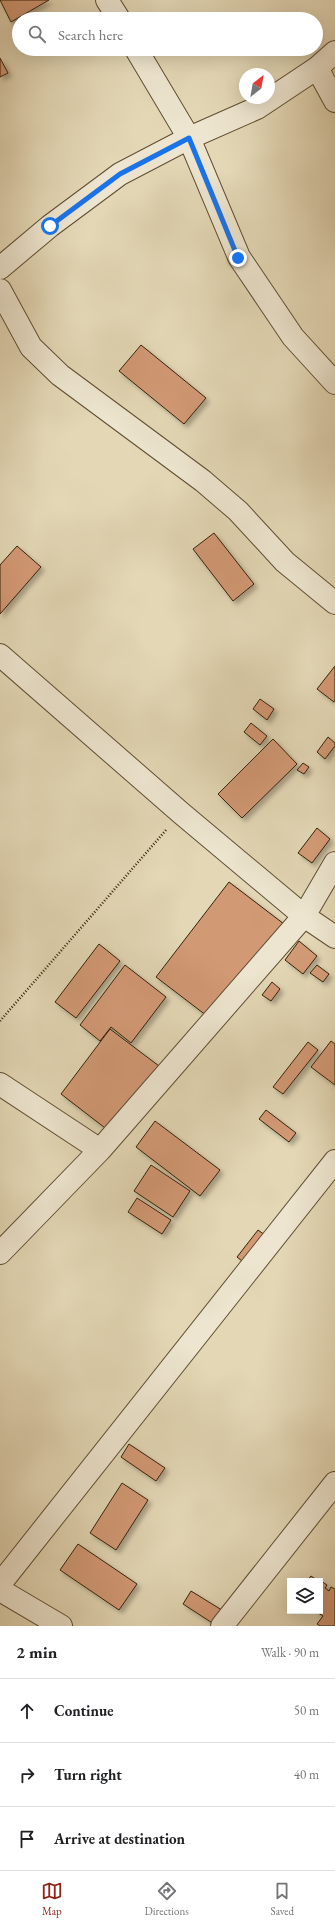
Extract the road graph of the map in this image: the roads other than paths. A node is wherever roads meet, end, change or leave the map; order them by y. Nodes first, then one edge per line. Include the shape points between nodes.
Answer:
1 (108, 0) edge
2 (115, 12) edge
3 (335, 52) edge
4 (140, 56) edge
5 (317, 68) junction
6 (335, 101) edge
7 (189, 138) junction
8 (0, 268) edge
9 (0, 290) edge
10 (6, 319) edge
11 (335, 383) edge
12 (335, 603) edge
13 (0, 655) edge
14 (335, 864) edge
15 (304, 916) junction
16 (335, 937) edge
17 (0, 1084) edge
18 (100, 1150) junction
19 (335, 1161) edge
20 (0, 1253) edge
21 (335, 1483) edge
22 (0, 1584) edge
23 (0, 1590) edge
24 (60, 1626) edge
25 (222, 1626) edge

1 - 2 street
3 - 5 street
4 - 7 street
5 - 6 street
5 - 7 street via 257,108
7 - 8 street via 120,174 50,226
7 - 11 street via 238,258 293,337
9 - 10 street
10 - 12 street via 60,375 203,481 238,511 285,562
13 - 15 street
14 - 15 street
15 - 16 street
15 - 18 street
17 - 18 street
18 - 20 street
19 - 22 street
21 - 25 street
23 - 24 street

